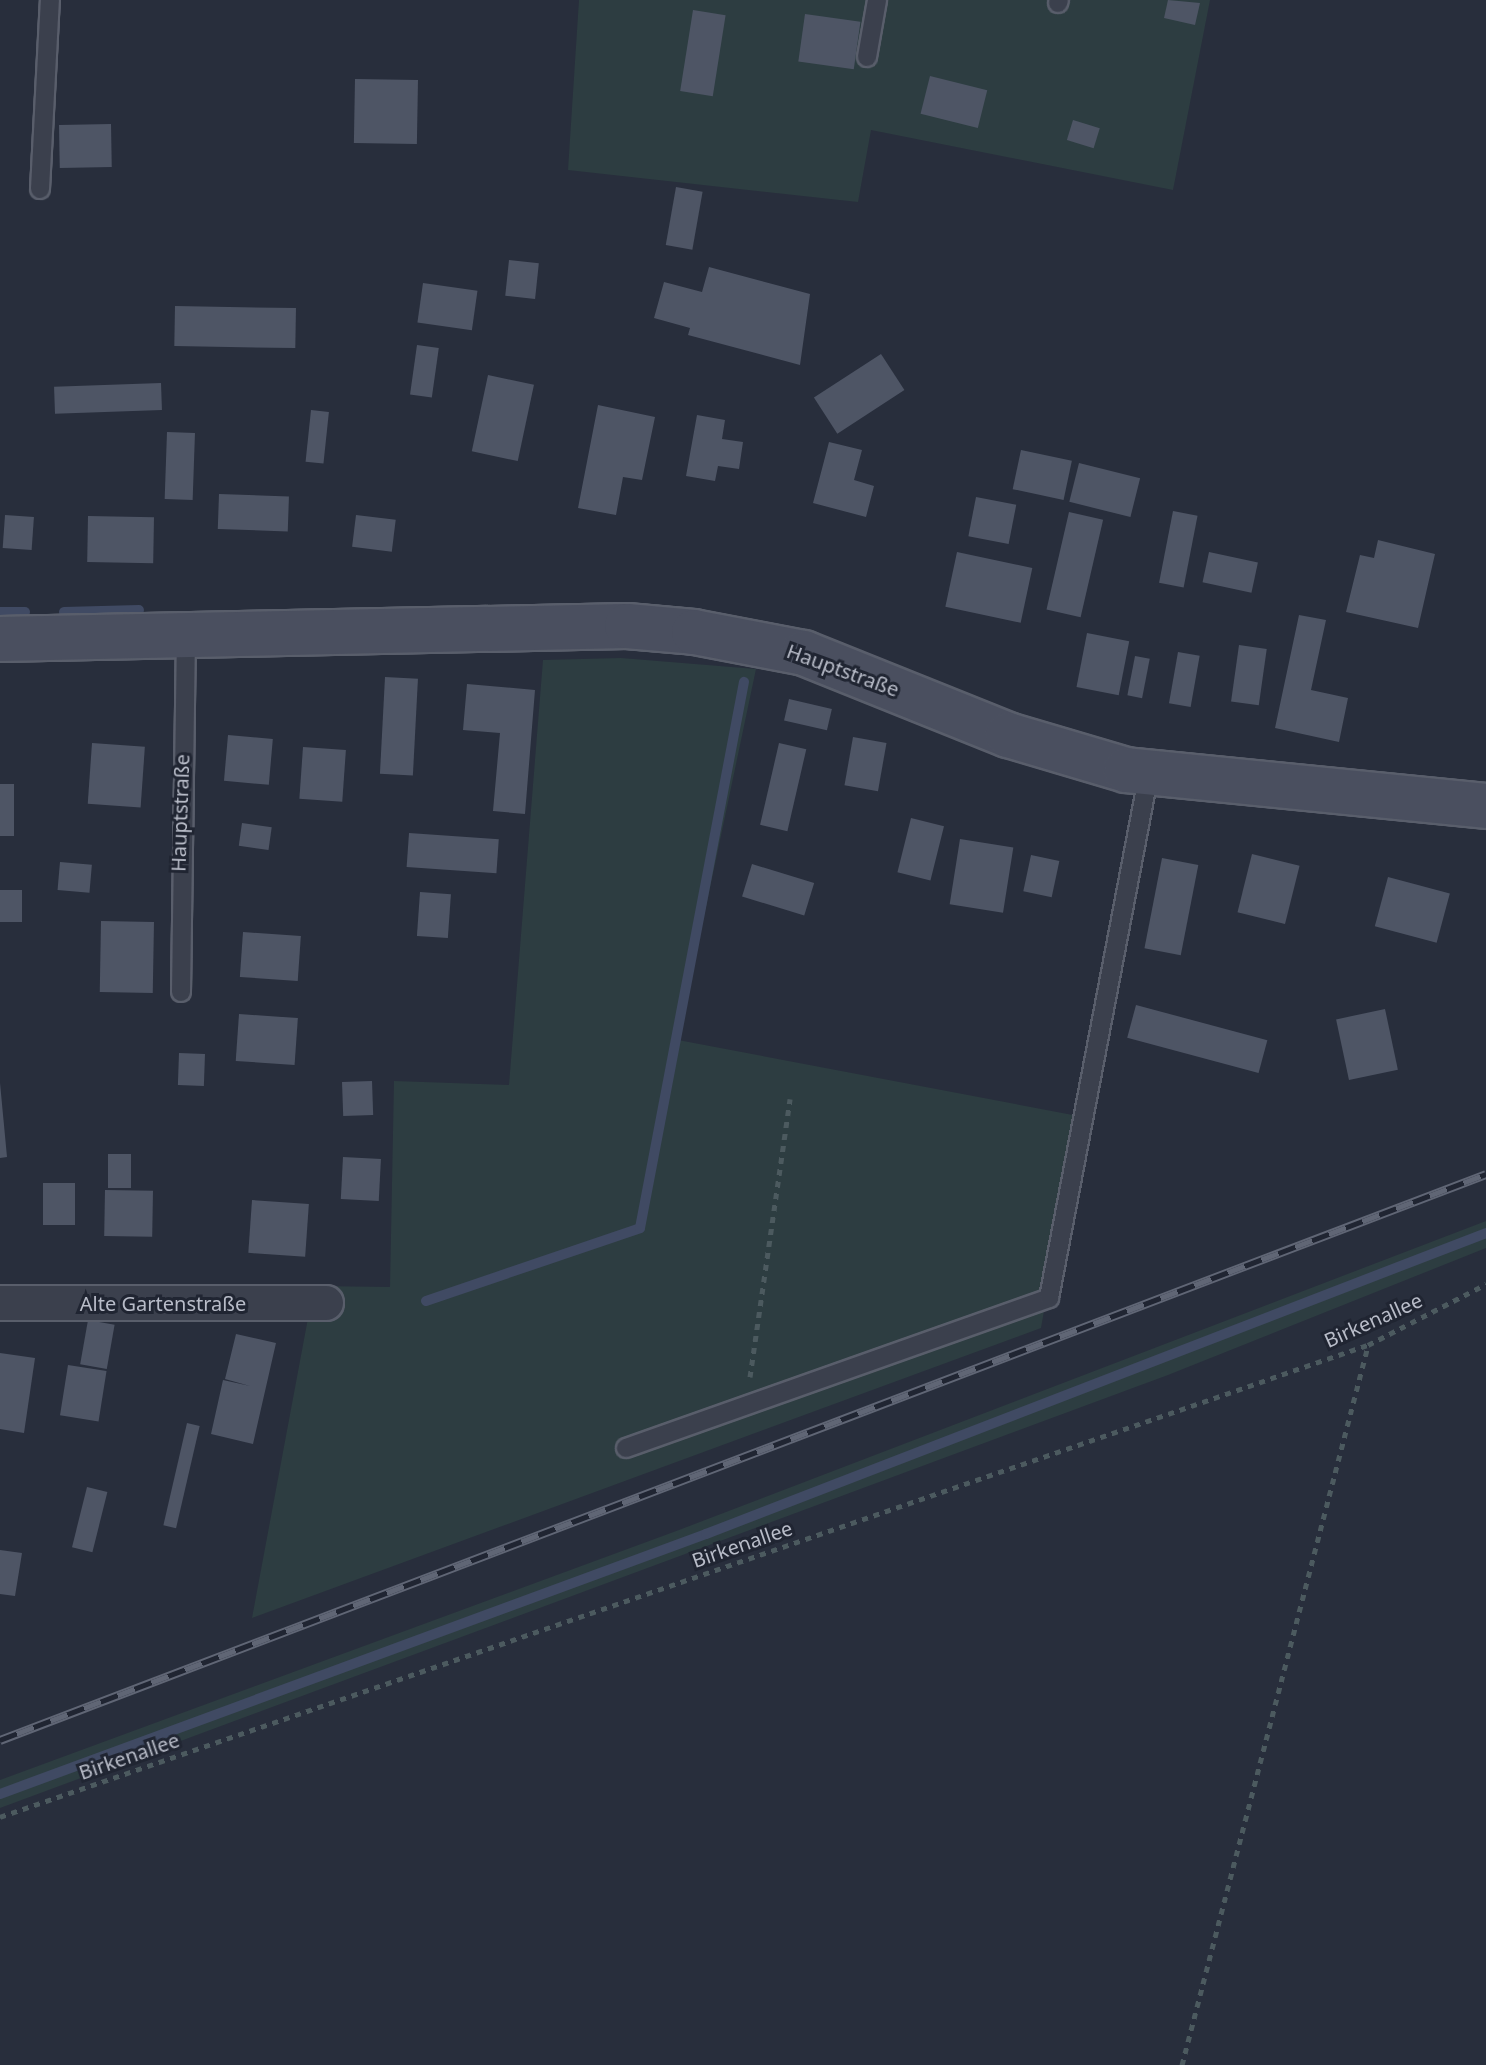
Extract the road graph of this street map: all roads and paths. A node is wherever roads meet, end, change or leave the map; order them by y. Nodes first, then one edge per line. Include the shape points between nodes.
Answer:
1 (50, 0) edge
2 (877, 0) edge
3 (867, 57) dead end
4 (40, 189) dead end
5 (186, 635) junction
6 (0, 639) edge
7 (1149, 773) junction
8 (1486, 806) edge
9 (181, 992) dead end
10 (790, 1099) dead end
11 (1486, 1284) edge
12 (0, 1303) edge
13 (326, 1303) dead end
14 (1368, 1345) junction
15 (745, 1405) junction
16 (626, 1448) dead end
17 (0, 1817) edge
18 (1182, 2065) edge

1 - 4 lane
2 - 3 lane
5 - 6 street, Hauptstraße
5 - 7 street, Hauptstraße via 627,626 761,641 1071,757
5 - 9 lane, Hauptstraße
7 - 8 street, Hauptstraße
7 - 15 lane via 1049,1298
10 - 15 path
11 - 14 path, Birkenallee
12 - 13 street, Alte Gartenstraße
14 - 17 path, Birkenallee
14 - 18 path
15 - 16 lane

